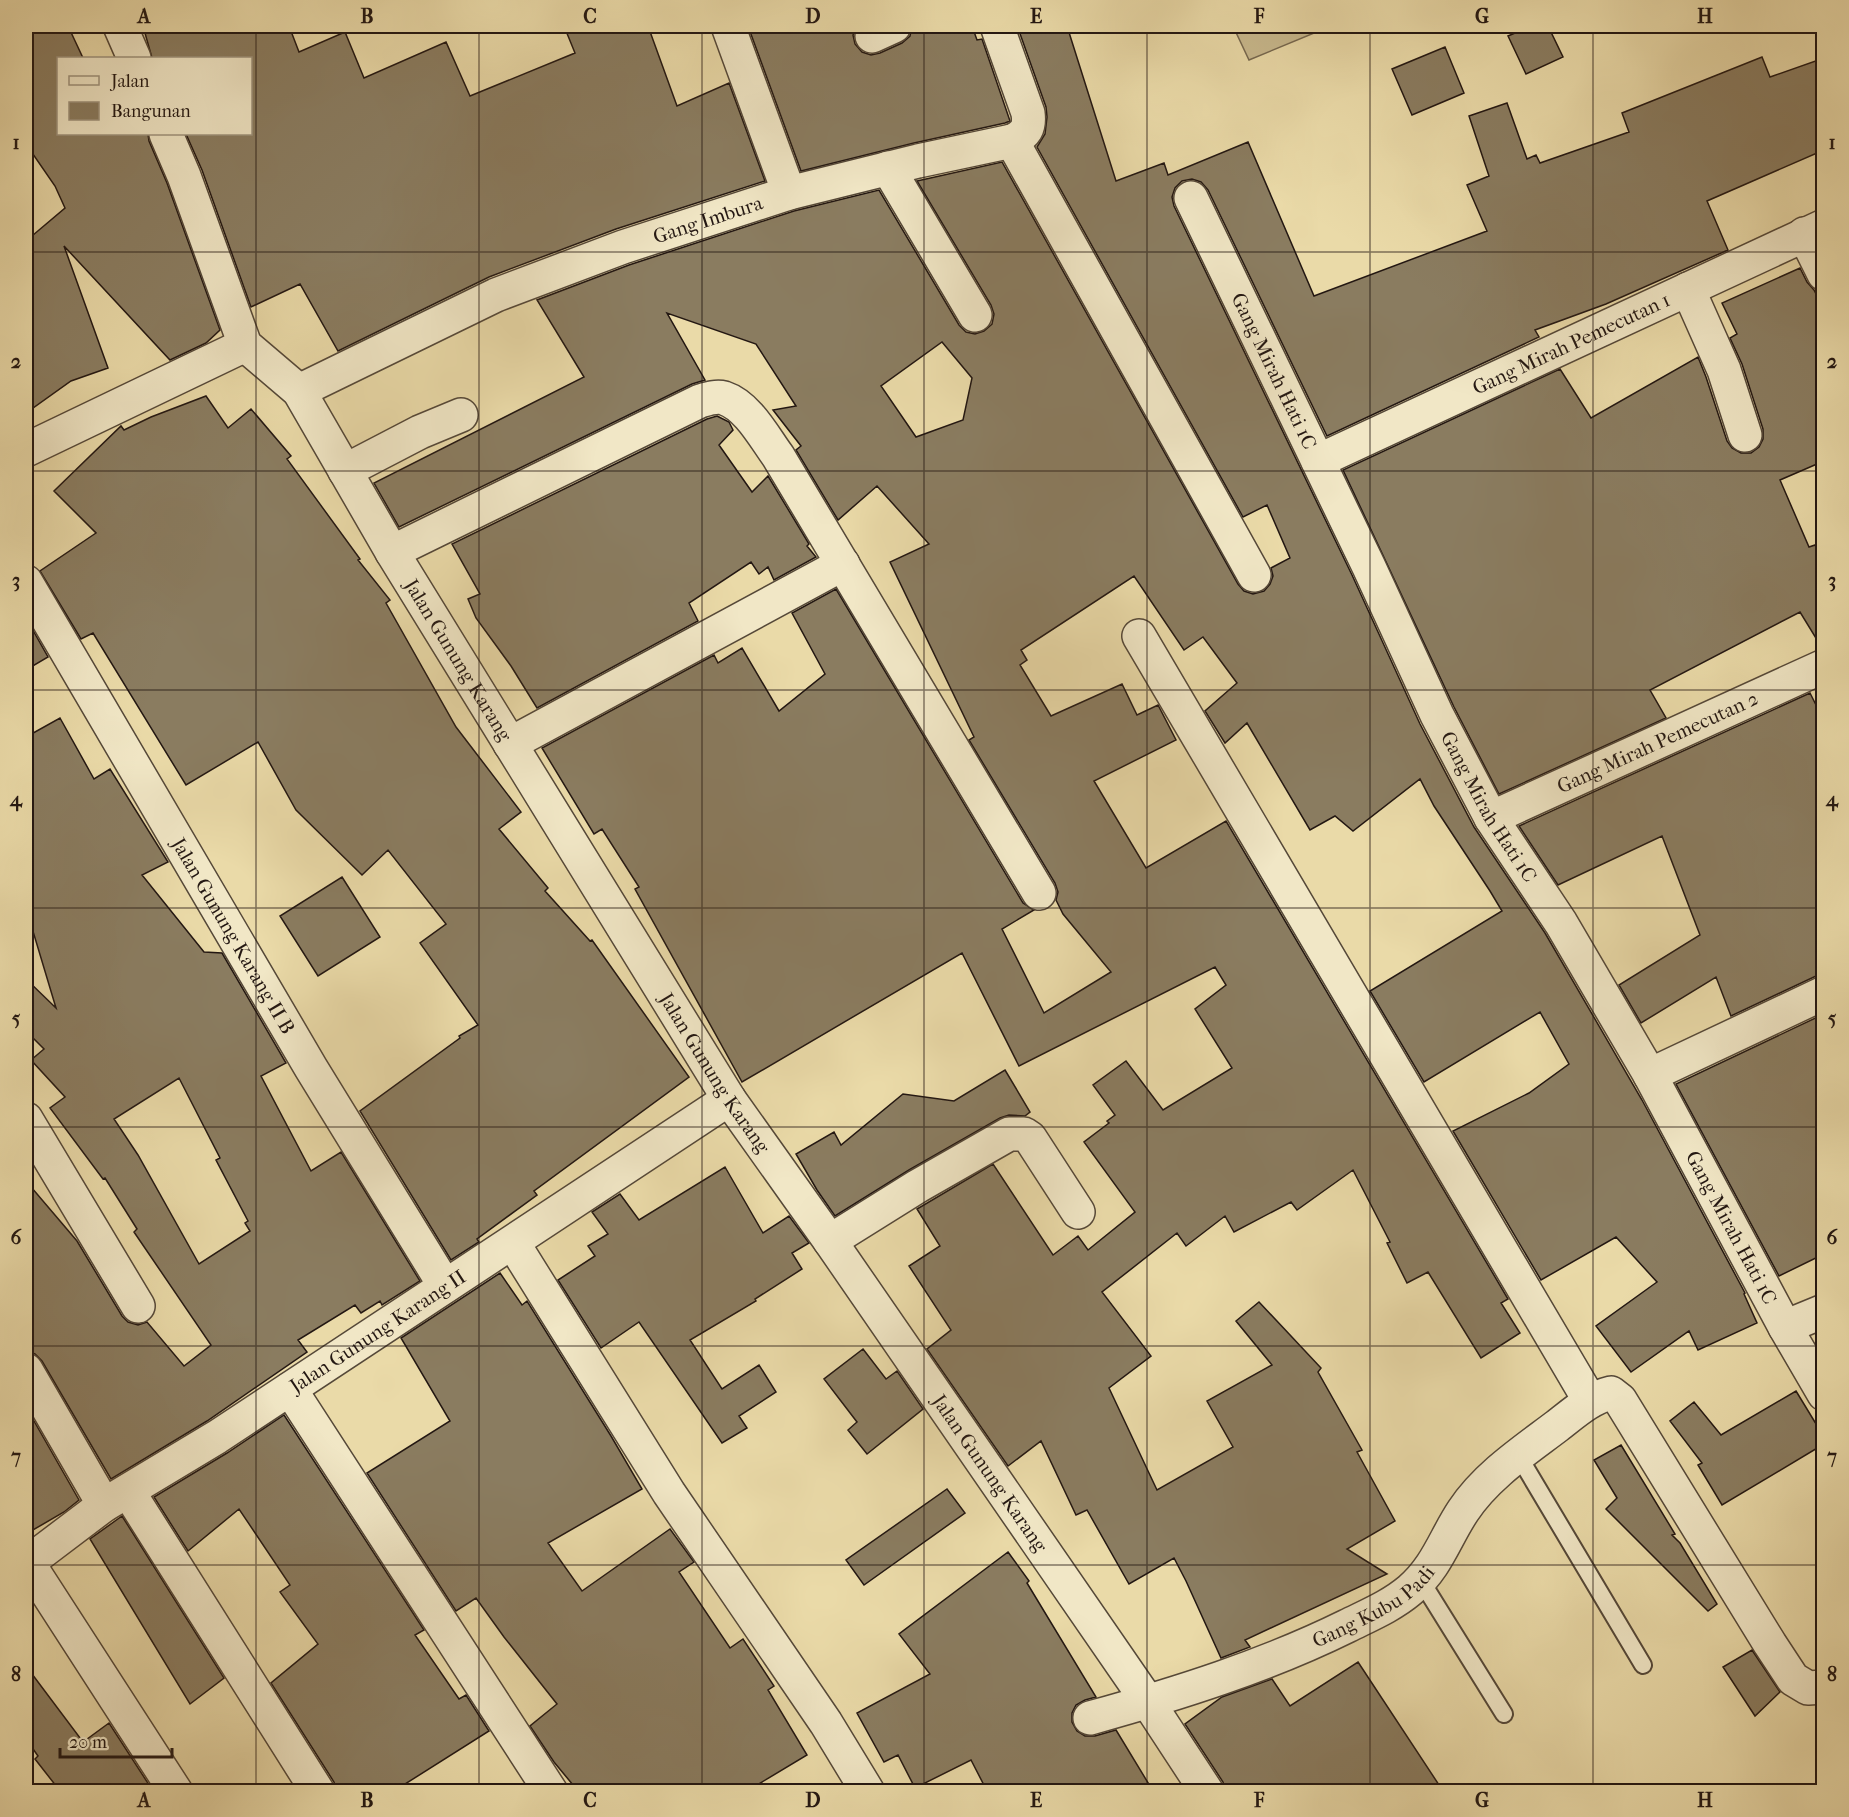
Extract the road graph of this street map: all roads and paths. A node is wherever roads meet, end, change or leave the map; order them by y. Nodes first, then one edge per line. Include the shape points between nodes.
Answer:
1 (120, 26) edge
2 (728, 26) edge
3 (997, 26) edge
4 (134, 57) edge
5 (166, 135) edge
6 (1012, 141) junction
7 (888, 168) junction
8 (789, 193) junction
9 (1191, 198) dead end
10 (1814, 230) edge
11 (1824, 274) edge
12 (1688, 290) junction
13 (975, 315) dead end
14 (245, 345) junction
15 (300, 391) junction
16 (461, 415) dead end
17 (1745, 435) dead end
18 (26, 450) edge
19 (1318, 461) junction
20 (345, 471) junction
21 (392, 552) junction
22 (843, 564) junction
23 (1254, 575) dead end
24 (26, 582) edge
25 (1139, 636) dead end
26 (1821, 673) edge
27 (510, 744) junction
28 (1491, 818) junction
29 (1039, 893) dead end
30 (1824, 993) edge
31 (1650, 1075) junction
32 (729, 1100) junction
33 (26, 1119) edge
34 (1078, 1212) dead end
35 (830, 1241) junction
36 (513, 1243) junction
37 (445, 1286) junction
38 (138, 1306) dead end
39 (1824, 1311) edge
40 (1785, 1327) junction
41 (26, 1370) edge
42 (290, 1389) junction
43 (1824, 1394) edge
44 (1590, 1401) junction
45 (1518, 1455) junction
46 (116, 1498) junction
47 (27, 1563) edge
48 (1420, 1579) junction
49 (1643, 1665) dead end
50 (1824, 1687) edge
51 (1148, 1702) junction
52 (1503, 1714) dead end
53 (1090, 1718) dead end
54 (176, 1791) edge
55 (318, 1791) edge
56 (551, 1791) edge
57 (868, 1791) edge
58 (1205, 1791) edge

1 - 4 street
2 - 8 street
3 - 6 street via 1030,122 1026,133
5 - 14 street
6 - 7 street, Gang Imbura
6 - 23 street
7 - 8 street, Gang Imbura
7 - 13 street
8 - 15 street, Gang Imbura via 623,247 496,295
9 - 19 street, Gang Mirah Hati 1C
10 - 11 street
10 - 12 street, Gang Mirah Pemecutan 1
12 - 17 street via 1724,370
12 - 19 street, Gang Mirah Pemecutan 1
14 - 15 street, Jalan Gunung Karang
14 - 18 street
15 - 20 street, Jalan Gunung Karang
16 - 20 street
19 - 28 street, Gang Mirah Hati 1C via 1437,715
20 - 21 street, Jalan Gunung Karang
21 - 22 street via 700,401 723,398 752,419
21 - 27 street, Jalan Gunung Karang
22 - 27 street
22 - 29 street
24 - 37 street, Jalan Gunung Karang II B via 311,1068
25 - 44 street
26 - 28 street, Gang Mirah Pemecutan 2
27 - 32 street, Jalan Gunung Karang
28 - 31 street, Gang Mirah Hati 1C via 1561,923
30 - 31 street
31 - 40 street, Gang Mirah Hati 1C
32 - 35 street, Jalan Gunung Karang
32 - 36 street, Jalan Gunung Karang II
33 - 38 street
34 - 35 street via 1030,1138 1009,1134
35 - 51 street, Jalan Gunung Karang
36 - 37 street, Jalan Gunung Karang II
36 - 57 street via 669,1493
37 - 42 street, Jalan Gunung Karang II
39 - 40 street
40 - 43 street, Gang Mirah Hati 1C
41 - 46 street
42 - 46 street, Jalan Gunung Karang II
42 - 56 street
44 - 45 street, Gang Kubu Padi
44 - 50 street via 1611,1393 1620,1400 1793,1679 1808,1688
45 - 48 street, Gang Kubu Padi via 1479,1490 1462,1512 1440,1555
45 - 49 lane
46 - 47 street, Jalan Gunung Karang II
46 - 55 street
47 - 54 street
48 - 51 street, Gang Kubu Padi via 1388,1606 1323,1638
48 - 52 lane
51 - 53 street, Gang Kubu Padi
51 - 58 street, Jalan Gunung Karang

